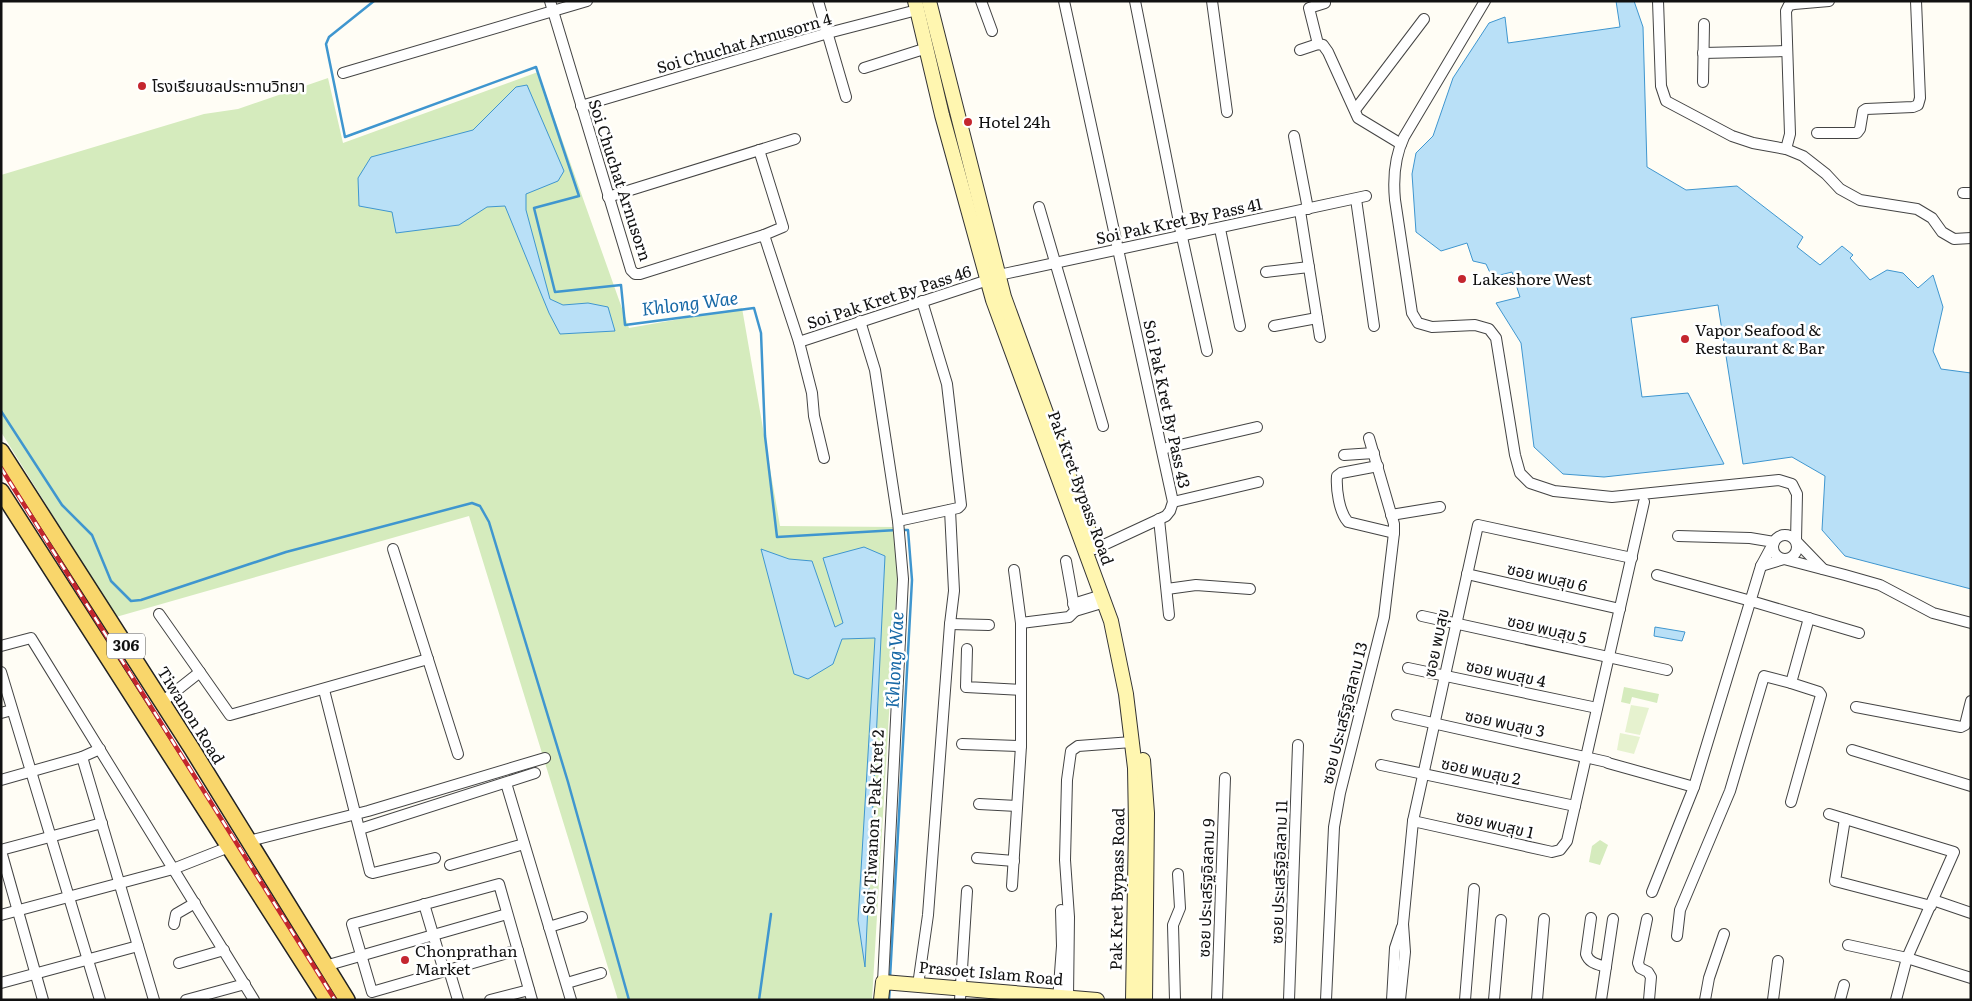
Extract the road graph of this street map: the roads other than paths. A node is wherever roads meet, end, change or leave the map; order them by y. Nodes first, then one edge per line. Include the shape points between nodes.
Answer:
1 (587, 1) edge
2 (818, 1) edge
3 (929, 1) edge
4 (981, 1) edge
5 (1064, 1) edge
6 (1135, 1) edge
7 (1212, 1) edge
8 (1485, 1) edge
9 (1658, 1) edge
10 (1829, 1) edge
11 (1916, 1) edge
12 (1326, 3) dead end
13 (551, 6) edge
14 (916, 6) edge
15 (1424, 20) dead end
16 (1704, 24) dead end
17 (992, 31) dead end
18 (828, 33) junction
19 (1318, 44) junction
20 (927, 48) junction
21 (1300, 50) dead end
22 (1787, 51) junction
23 (1703, 53) junction
24 (864, 68) dead end
25 (343, 73) dead end
26 (1702, 82) dead end
27 (846, 97) dead end
28 (581, 106) junction
29 (1355, 110) junction
30 (1227, 112) dead end
31 (1817, 133) dead end
32 (1294, 136) dead end
33 (794, 138) dead end
34 (1401, 144) junction
35 (1786, 148) junction
36 (759, 150) junction
37 (608, 198) junction
38 (1039, 207) dead end
39 (1304, 210) junction
40 (1220, 229) junction
41 (764, 235) junction
42 (1182, 237) junction
43 (1971, 238) edge
44 (1119, 249) junction
45 (1054, 263) junction
46 (1309, 267) junction
47 (1266, 272) dead end
48 (994, 278) junction
49 (922, 301) junction
50 (1317, 318) junction
51 (860, 320) junction
52 (1240, 326) dead end
53 (1274, 326) dead end
54 (1374, 326) dead end
55 (1320, 337) dead end
56 (798, 342) junction
57 (1207, 351) dead end
58 (1103, 426) dead end
59 (1258, 427) dead end
60 (1370, 438) dead end
61 (1162, 449) junction
62 (1, 451) edge
63 (1374, 453) junction
64 (1344, 455) dead end
65 (824, 458) dead end
66 (1378, 466) junction
67 (1258, 482) dead end
68 (1, 490) edge
69 (1173, 502) junction
70 (1644, 502) dead end
71 (1440, 507) dead end
72 (950, 510) junction
73 (1391, 515) junction
74 (1159, 519) junction
75 (1796, 522) junction
76 (898, 527) junction
77 (1394, 533) junction
78 (1784, 535) junction
79 (1678, 536) dead end
80 (1796, 541) junction
81 (1774, 542) junction
82 (392, 549) dead end
83 (1095, 549) junction
84 (1632, 558) junction
85 (1784, 559) junction
86 (1066, 561) dead end
87 (1761, 566) junction
88 (1823, 569) junction
89 (1014, 570) dead end
90 (1467, 574) junction
91 (1657, 575) dead end
92 (1166, 589) junction
93 (1250, 589) dead end
94 (1103, 598) junction
95 (1750, 601) junction
96 (1074, 607) junction
97 (1620, 609) junction
98 (159, 614) dead end
99 (1169, 614) dead end
100 (1422, 616) dead end
101 (1809, 618) junction
102 (1021, 623) junction
103 (1971, 623) edge
104 (950, 624) junction
105 (1456, 624) junction
106 (990, 625) dead end
107 (1859, 633) dead end
108 (1, 646) edge
109 (967, 649) dead end
110 (1609, 658) junction
111 (428, 659) junction
112 (1408, 668) dead end
113 (1666, 670) dead end
114 (1, 672) edge
115 (200, 672) junction
116 (1444, 675) junction
117 (1791, 684) junction
118 (324, 690) junction
119 (1021, 690) junction
120 (1971, 700) edge
121 (162, 702) junction
122 (1856, 707) dead end
123 (1598, 708) junction
124 (12, 710) junction
125 (1, 713) edge
126 (1397, 715) dead end
127 (1434, 724) junction
128 (1132, 742) junction
129 (962, 744) dead end
130 (1298, 745) dead end
131 (1021, 746) junction
132 (100, 749) junction
133 (1852, 750) dead end
134 (458, 754) dead end
135 (1586, 756) junction
136 (82, 757) junction
137 (545, 758) dead end
138 (1380, 765) dead end
139 (31, 772) junction
140 (534, 773) dead end
141 (1423, 774) junction
142 (1225, 778) dead end
143 (1, 780) edge
144 (506, 783) junction
145 (1971, 786) edge
146 (1694, 787) junction
147 (1791, 802) dead end
148 (978, 804) dead end
149 (1017, 806) junction
150 (1575, 806) junction
151 (356, 813) junction
152 (1829, 814) dead end
153 (1846, 819) junction
154 (1414, 821) junction
155 (102, 822) junction
156 (360, 829) junction
157 (51, 838) junction
158 (249, 841) junction
159 (524, 844) junction
160 (229, 847) junction
161 (1, 851) edge
162 (435, 858) dead end
163 (977, 858) dead end
164 (1014, 862) junction
165 (450, 865) dead end
166 (173, 868) junction
167 (1178, 874) dead end
168 (120, 883) junction
169 (1012, 886) dead end
170 (1474, 889) dead end
171 (967, 891) dead end
172 (1652, 892) dead end
173 (69, 898) junction
174 (195, 903) junction
175 (1932, 903) junction
176 (424, 904) junction
177 (18, 910) junction
178 (1061, 910) dead end
179 (1971, 913) edge
180 (507, 914) junction
181 (1, 916) edge
182 (582, 917) dead end
183 (1590, 918) dead end
184 (1544, 919) dead end
185 (1613, 919) dead end
186 (1648, 919) dead end
187 (1500, 920) dead end
188 (174, 924) dead end
189 (1403, 924) junction
190 (549, 927) junction
191 (1724, 934) dead end
192 (434, 935) junction
193 (1677, 936) dead end
194 (1848, 945) dead end
195 (138, 946) junction
196 (224, 950) junction
197 (518, 950) junction
198 (362, 956) junction
199 (1907, 958) junction
200 (88, 960) junction
201 (1778, 961) dead end
202 (180, 963) dead end
203 (326, 966) junction
204 (1606, 967) junction
205 (447, 971) junction
206 (36, 973) junction
207 (600, 973) dead end
208 (1971, 978) edge
209 (888, 982) junction
210 (1, 983) edge
211 (567, 983) junction
212 (245, 984) junction
213 (918, 985) junction
214 (1844, 985) dead end
215 (960, 994) edge
216 (531, 995) edge
217 (994, 995) edge
218 (1061, 998) edge
219 (43, 1000) edge
220 (100, 1000) edge
221 (154, 1000) edge
222 (186, 1000) edge
223 (254, 1000) edge
224 (327, 1000) edge
225 (347, 1000) edge
226 (458, 1000) edge
227 (490, 1000) edge
228 (571, 1000) edge
229 (881, 1000) edge
230 (1097, 1000) edge
231 (1133, 1000) edge
232 (1145, 1000) edge
233 (1175, 1000) edge
234 (1217, 1000) edge
235 (1289, 1000) edge
236 (1326, 1000) edge
237 (1392, 1000) edge
238 (1400, 1000) edge
239 (1465, 1000) edge
240 (1494, 1000) edge
241 (1537, 1000) edge
242 (1601, 1000) edge
243 (1649, 1000) edge
244 (1705, 1000) edge
245 (1774, 1000) edge
246 (1840, 1000) edge
247 (1896, 1000) edge

1 - 13 street
2 - 18 street
3 - 48 main road, Pak Kret Bypass Road
4 - 17 street
5 - 44 street, Soi Pak Kret By Pass 43
6 - 42 street
7 - 30 street
8 - 34 street
9 - 35 street via 1661,86 1666,101 1732,136
10 - 22 street via 1789,5 1786,11
11 - 31 street via 1918,105 1866,109 1857,133
12 - 19 street via 1309,8
13 - 25 street
13 - 28 street, Soi Chuchat Arnusorn
14 - 18 street, Soi Chuchat Arnusorn 4
14 - 20 main road, Pak Kret Bypass Road
15 - 29 street
16 - 23 street
18 - 27 street
18 - 28 street, Soi Chuchat Arnusorn 4
19 - 21 street
19 - 29 street via 1328,52
20 - 24 street
20 - 48 main road, Pak Kret Bypass Road via 942,115
22 - 23 street
22 - 35 street via 1790,134
23 - 26 street
28 - 37 street, Soi Chuchat Arnusorn
29 - 34 street via 1358,118
32 - 39 street
33 - 36 street
34 - 75 street via 1394,200 1412,313 1418,323 1432,327 1475,325 1489,329 1496,338 1515,455 1520,473 1530,483 1554,492 1612,497 1779,480 1792,484 1797,494
35 - 43 street via 1803,156 1840,190 1860,200 1917,209 1954,239
36 - 37 street
36 - 41 street via 783,227
37 - 41 street, Soi Chuchat Arnusorn via 635,274
38 - 45 street
39 - 40 street, Soi Pak Kret By Pass 41
39 - 46 street
39 - 54 street, Soi Pak Kret By Pass 41 via 1361,198
40 - 42 street, Soi Pak Kret By Pass 41
40 - 52 street
41 - 56 street
42 - 44 street, Soi Pak Kret By Pass 41
42 - 57 street
44 - 45 street, Soi Pak Kret By Pass 41
44 - 61 street, Soi Pak Kret By Pass 43
45 - 48 street, Soi Pak Kret By Pass 41
45 - 58 street
46 - 47 street
46 - 50 street
48 - 49 street, Soi Pak Kret By Pass 46
48 - 83 main road, Pak Kret Bypass Road via 1004,297
48 - 94 main road, Pak Kret Bypass Road via 993,300
49 - 51 street, Soi Pak Kret By Pass 46
49 - 72 street via 947,384 962,502 958,508
50 - 53 street
50 - 55 street
51 - 56 street, Soi Pak Kret By Pass 46
51 - 76 street, Soi Tiwanon - Pak Kret 2 via 875,370
56 - 65 street via 812,393
59 - 61 street
60 - 63 street, ซอย ประเสริฐอิสลาม 13
61 - 69 street, Soi Pak Kret By Pass 43
62 - 121 main road, Tiwanon Road / 306
63 - 64 street
63 - 66 street, ซอย ประเสริฐอิสลาม 13
66 - 73 street, ซอย ประเสริฐอิสลาม 13
66 - 77 street via 1337,476 1342,510 1348,522
67 - 69 street
68 - 160 main road, 306
69 - 74 street, Soi Pak Kret By Pass 43 via 1169,513
70 - 84 street
71 - 73 street
72 - 76 street
72 - 104 street via 954,591
73 - 77 street, ซอย ประเสริฐอิสลาม 13
74 - 83 street, Soi Pak Kret By Pass 43
74 - 92 street
75 - 78 street
75 - 80 street
76 - 209 street, Soi Tiwanon - Pak Kret 2 via 903,579
77 - 236 street, ซอย ประเสริฐอิสลาม 13 via 1384,617 1334,827
78 - 80 street via 1792,536
78 - 81 street
79 - 81 street
80 - 85 street via 1798,547 1794,555
80 - 88 street
81 - 85 street via 1775,553
81 - 87 street
82 - 111 street
83 - 232 main road, Pak Kret Bypass Road via 1119,616 1135,692 1144,766 1147,813
84 - 90 street, ซอย พบสุข via 1480,525
84 - 97 street
85 - 87 street
85 - 88 street
86 - 96 street
87 - 95 street
88 - 103 street via 1880,585 1933,613
89 - 102 street
90 - 97 street, ซอย พบสุข 6
90 - 105 street, ซอย พบสุข
91 - 95 street
92 - 93 street via 1196,584
92 - 99 street
94 - 96 street
94 - 128 main road, Pak Kret Bypass Road via 1126,694
95 - 101 street
95 - 146 street
96 - 102 street via 1069,617
97 - 110 street
98 - 115 street
100 - 105 street, ซอย พบสุข 5
101 - 107 street
101 - 117 street
102 - 119 street
104 - 106 street
104 - 213 street via 928,915
105 - 110 street, ซอย พบสุข 5
105 - 116 street, ซอย พบสุข
108 - 132 street via 30,638
109 - 119 street via 966,687
110 - 113 street, ซอย พบสุข 5
110 - 123 street
111 - 118 street
111 - 134 street
112 - 116 street, ซอย พบสุข 4
114 - 124 street
115 - 118 street via 230,715
115 - 121 street
116 - 123 street, ซอย พบสุข 4
116 - 127 street, ซอย พบสุข
117 - 147 street via 1821,695
117 - 193 street via 1764,676 1730,791 1680,910
118 - 151 street
119 - 131 street
120 - 122 street via 1965,725 1961,727
121 - 158 main road, Tiwanon Road / 306
123 - 135 street
124 - 125 street
124 - 139 street
126 - 127 street, ซอย พบสุข 3
127 - 135 street, ซอย พบสุข 3
127 - 141 street, ซอย พบสุข
128 - 218 street via 1087,744 1071,751 1064,860 1068,917
128 - 231 main road, Pak Kret Bypass Road via 1136,825
129 - 131 street
130 - 235 street, ซอย ประเสริฐอิสลาม 11
131 - 149 street
132 - 136 street
132 - 166 street
133 - 145 street
135 - 146 street, ซอย พบสุข 3
135 - 150 street
136 - 139 street
136 - 155 street
137 - 151 street
138 - 141 street, ซอย พบสุข 2
139 - 143 street
139 - 157 street
140 - 144 street
141 - 150 street, ซอย พบสุข 2
141 - 154 street, ซอย พบสุข
142 - 234 street, ซอย ประเสริฐอิสลาม 9
144 - 156 street
144 - 159 street
146 - 172 street
148 - 149 street
149 - 164 street
150 - 154 street, ซอย พบสุข 1 via 1567,841 1560,850 1552,852
151 - 156 street
151 - 158 street
152 - 153 street
153 - 175 street via 1834,881
153 - 175 street via 1954,852
154 - 189 street, ซอย พบสุข
155 - 157 street
155 - 168 street
156 - 162 street via 373,873
157 - 161 street
157 - 173 street
158 - 160 main road
158 - 203 main road, Tiwanon Road / 306
159 - 165 street
159 - 190 street
160 - 166 street
160 - 224 main road, 306
161 - 177 street
163 - 164 street
164 - 169 street
166 - 168 street
166 - 174 street
167 - 233 street via 1180,908 1173,926
168 - 173 street
168 - 195 street
170 - 239 street
171 - 215 street
173 - 177 street
173 - 200 street
174 - 188 street via 176,914
174 - 196 street
175 - 179 street
175 - 199 street
176 - 180 street via 499,884
176 - 192 street
176 - 198 street via 352,924
177 - 181 street
177 - 206 street
178 - 218 street
180 - 192 street
180 - 197 street
182 - 190 street
183 - 204 street via 1586,954 1592,963
184 - 241 street
185 - 204 street
186 - 243 street via 1638,963 1651,976
187 - 240 street
189 - 237 street, ซอย พบสุข via 1395,948
189 - 238 street, ซอย พบสุข via 1405,943
190 - 211 street
191 - 244 street
192 - 198 street
192 - 205 street
194 - 199 street
195 - 200 street
195 - 221 street
196 - 202 street
196 - 212 street
197 - 205 street
197 - 216 street
198 - 203 street
198 - 205 street via 372,992
199 - 208 street
199 - 247 street
200 - 206 street
200 - 220 street
201 - 245 street
203 - 225 main road, Tiwanon Road / 306
204 - 242 street
205 - 226 street
206 - 210 street
206 - 219 street
207 - 211 street
209 - 213 main road, Prasoet Islam Road
209 - 229 main road, Soi Tiwanon - Pak Kret 2
211 - 228 street
212 - 222 street
212 - 223 street
213 - 215 main road, Prasoet Islam Road
214 - 246 street
215 - 217 main road, Prasoet Islam Road
216 - 227 street
217 - 218 main road, Prasoet Islam Road
218 - 230 main road, Prasoet Islam Road

